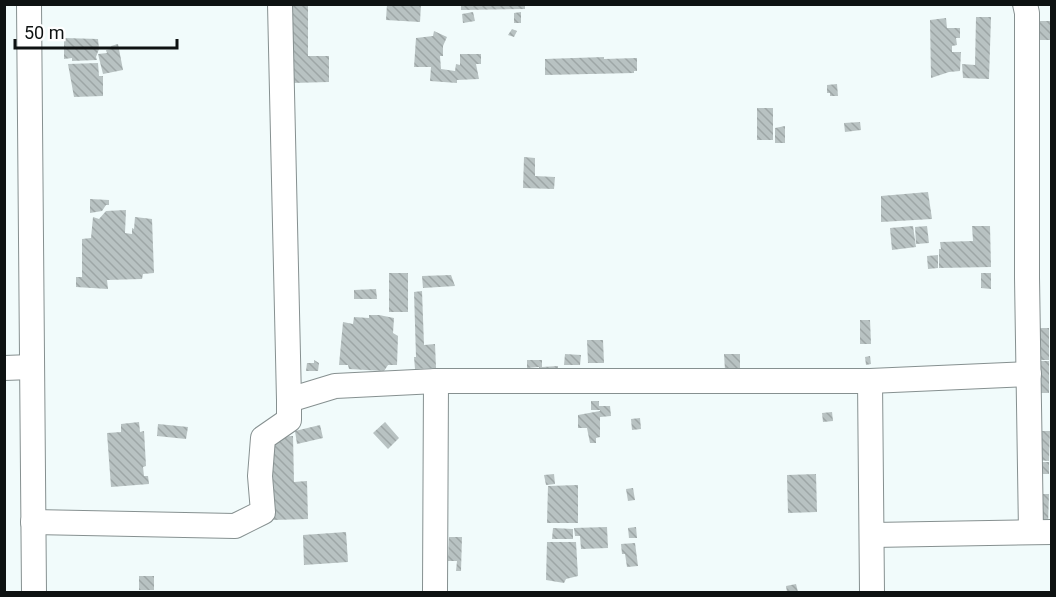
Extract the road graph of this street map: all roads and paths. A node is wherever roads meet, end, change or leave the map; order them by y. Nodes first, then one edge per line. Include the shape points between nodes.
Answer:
1 (29, 4) edge
2 (280, 4) edge
3 (1024, 4) edge
4 (32, 367) junction
5 (4, 368) edge
6 (1029, 374) junction
7 (436, 381) junction
8 (870, 381) junction
9 (289, 400) junction
10 (33, 522) junction
11 (1041, 532) edge
12 (872, 535) junction
13 (34, 592) edge
14 (435, 592) edge
15 (872, 592) edge

1 - 4 street
2 - 9 street
3 - 6 street
4 - 5 street
4 - 10 street
6 - 8 street
6 - 11 street
7 - 8 street
7 - 9 street via 334,386
7 - 14 street
8 - 12 street
9 - 10 street via 289,420 263,438 263,512 235,526
10 - 13 street
11 - 12 street
12 - 15 street

